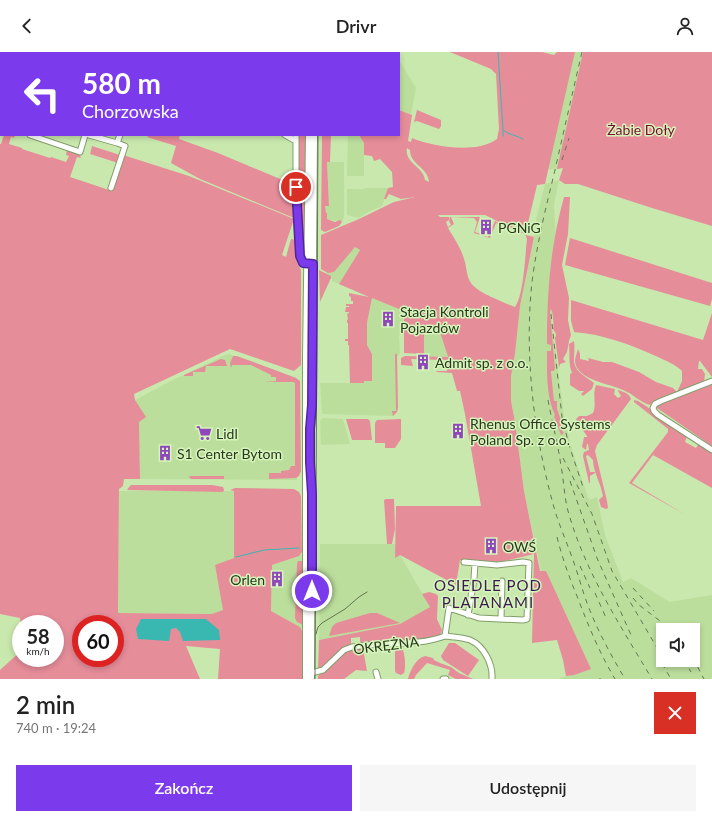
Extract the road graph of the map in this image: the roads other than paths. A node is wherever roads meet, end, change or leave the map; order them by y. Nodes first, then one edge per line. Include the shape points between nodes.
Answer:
1 (33, 136) edge
2 (85, 136) edge
3 (92, 136) edge
4 (120, 136) edge
5 (309, 136) edge
6 (314, 136) edge
7 (296, 138) edge
8 (117, 143) junction
9 (111, 188) dead end
10 (311, 266) junction
11 (712, 381) edge
12 (712, 450) edge
13 (464, 562) dead end
14 (475, 563) junction
15 (502, 581) dead end
16 (468, 615) junction
17 (501, 619) junction
18 (445, 636) junction
19 (376, 672) dead end
20 (311, 676) edge
21 (306, 679) edge
22 (378, 679) edge
23 (492, 679) edge

1 - 2 street via 80,152
3 - 8 street
4 - 8 street
5 - 10 main road
6 - 10 main road
7 - 10 street via 300,256 302,262
8 - 9 street via 125,146
10 - 20 main road
10 - 21 main road via 306,358
11 - 12 street via 661,401 652,408 658,415
13 - 14 street
14 - 16 street
14 - 17 street via 529,563 527,619
15 - 17 street
16 - 17 street via 482,619
16 - 18 street via 450,608
18 - 20 street, OKRĘŻNA via 418,642 352,647 344,650 323,670
18 - 23 street, OKRĘŻNA via 466,639 478,645 492,670
19 - 22 street

